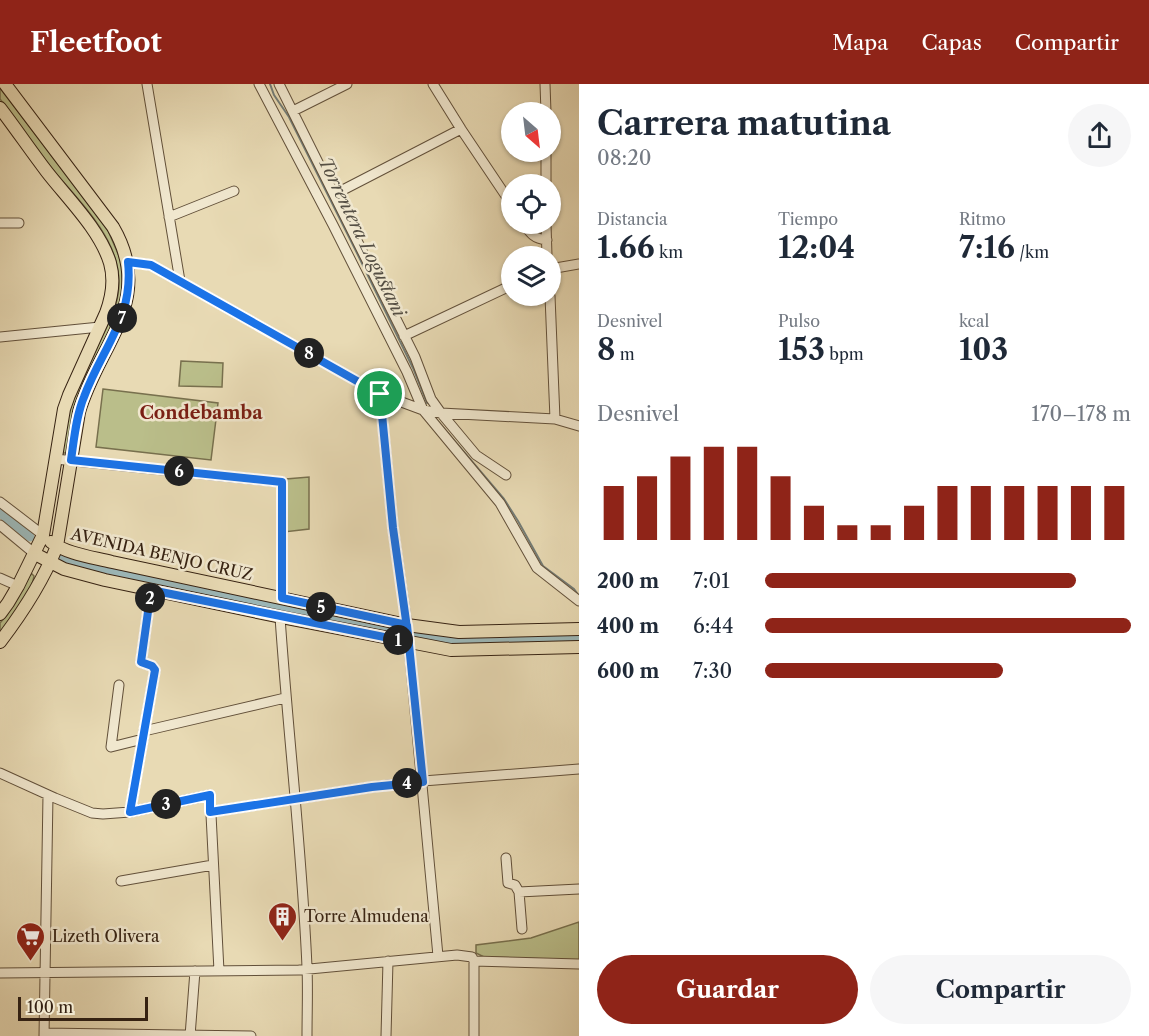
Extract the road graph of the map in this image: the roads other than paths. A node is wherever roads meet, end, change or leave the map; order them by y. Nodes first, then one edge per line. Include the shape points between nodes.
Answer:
1 (5, 84) edge
2 (147, 84) edge
3 (258, 84) edge
4 (279, 84) edge
5 (347, 84) edge
6 (433, 84) edge
7 (545, 84) edge
8 (546, 102) edge
9 (0, 108) edge
10 (293, 111) junction
11 (461, 129) junction
12 (501, 189) edge
13 (234, 191) dead end
14 (335, 194) junction
15 (169, 217) junction
16 (0, 223) edge
17 (19, 223) dead end
18 (531, 234) edge
19 (546, 234) edge
20 (546, 240) junction
21 (547, 246) edge
22 (128, 262) junction
23 (579, 264) edge
24 (561, 267) edge
25 (180, 281) junction
26 (501, 290) edge
27 (550, 306) edge
28 (100, 327) junction
29 (404, 336) junction
30 (0, 338) edge
31 (380, 394) junction
32 (423, 410) junction
33 (441, 413) junction
34 (555, 419) junction
35 (579, 426) edge
36 (55, 459) junction
37 (71, 460) junction
38 (506, 475) dead end
39 (0, 502) edge
40 (0, 525) edge
41 (43, 536) junction
42 (57, 546) junction
43 (35, 554) junction
44 (50, 563) junction
45 (0, 578) edge
46 (18, 586) junction
47 (151, 590) junction
48 (282, 598) junction
49 (579, 601) edge
50 (0, 614) edge
51 (280, 617) junction
52 (407, 625) junction
53 (579, 629) edge
54 (0, 642) edge
55 (409, 642) junction
56 (579, 647) edge
57 (119, 685) dead end
58 (285, 698) junction
59 (144, 735) junction
60 (579, 769) edge
61 (0, 773) edge
62 (423, 782) junction
63 (48, 795) junction
64 (296, 798) junction
65 (130, 812) junction
66 (210, 812) junction
67 (506, 858) dead end
68 (213, 864) junction
69 (121, 881) dead end
70 (579, 889) edge
71 (519, 892) junction
72 (522, 928) dead end
73 (438, 956) junction
74 (388, 961) junction
75 (474, 961) junction
76 (579, 964) edge
77 (307, 969) junction
78 (195, 971) junction
79 (219, 971) junction
80 (0, 973) edge
81 (44, 973) junction
82 (44, 1034) edge
83 (190, 1035) edge
84 (251, 1036) edge
85 (307, 1036) edge
86 (386, 1036) edge
87 (474, 1036) edge

1 - 22 main road via 114,227
2 - 15 street
3 - 32 street via 333,225
4 - 10 street
5 - 10 street
6 - 11 street
7 - 8 street
9 - 28 main road via 105,249 113,281 111,300
10 - 14 street
11 - 12 street
11 - 14 street
13 - 15 street
14 - 29 street
15 - 25 street
16 - 17 street
18 - 20 street
19 - 20 street
20 - 21 street
22 - 25 street via 151,265
22 - 37 main road via 129,289 120,323 83,397
23 - 24 street
25 - 31 street
26 - 29 street
27 - 34 street
28 - 30 street
28 - 36 main road via 64,409
29 - 33 street
31 - 32 street
31 - 52 street
32 - 33 street
32 - 49 street via 500,503 537,568
33 - 34 street
33 - 38 street via 476,455
34 - 35 street
36 - 37 street
36 - 41 main road
37 - 42 main road
37 - 48 street via 282,482
39 - 41 street, AVENIDA BENJO CRUZ
40 - 43 street
41 - 42 main road, AVENIDA BENJO CRUZ
41 - 43 main road
42 - 44 main road
42 - 48 main road, AVENIDA BENJO CRUZ via 112,562
43 - 44 main road
43 - 46 main road
44 - 47 main road
44 - 54 main road via 21,615
45 - 46 street
46 - 50 main road
47 - 51 main road
47 - 59 street via 141,662 155,670
48 - 52 main road, AVENIDA BENJO CRUZ
51 - 55 main road
51 - 58 street
52 - 53 main road, AVENIDA BENJO CRUZ via 459,632
52 - 55 street
55 - 56 main road via 451,650
55 - 62 street
57 - 59 street via 111,747
58 - 59 street
58 - 64 street
59 - 65 street
60 - 62 street
61 - 63 street
62 - 64 street
62 - 73 street
63 - 65 street via 93,813
63 - 81 street
64 - 66 street
64 - 77 street
65 - 66 street via 210,795
66 - 68 street
67 - 71 street via 508,882
68 - 69 street
68 - 79 street
70 - 71 street
71 - 72 street
73 - 74 street
73 - 75 street via 472,957
74 - 77 street
74 - 86 street
75 - 76 street
75 - 87 street
77 - 79 street
77 - 85 street
78 - 79 street
78 - 81 street
78 - 83 street
80 - 81 street
81 - 82 street
82 - 83 street
83 - 84 street

